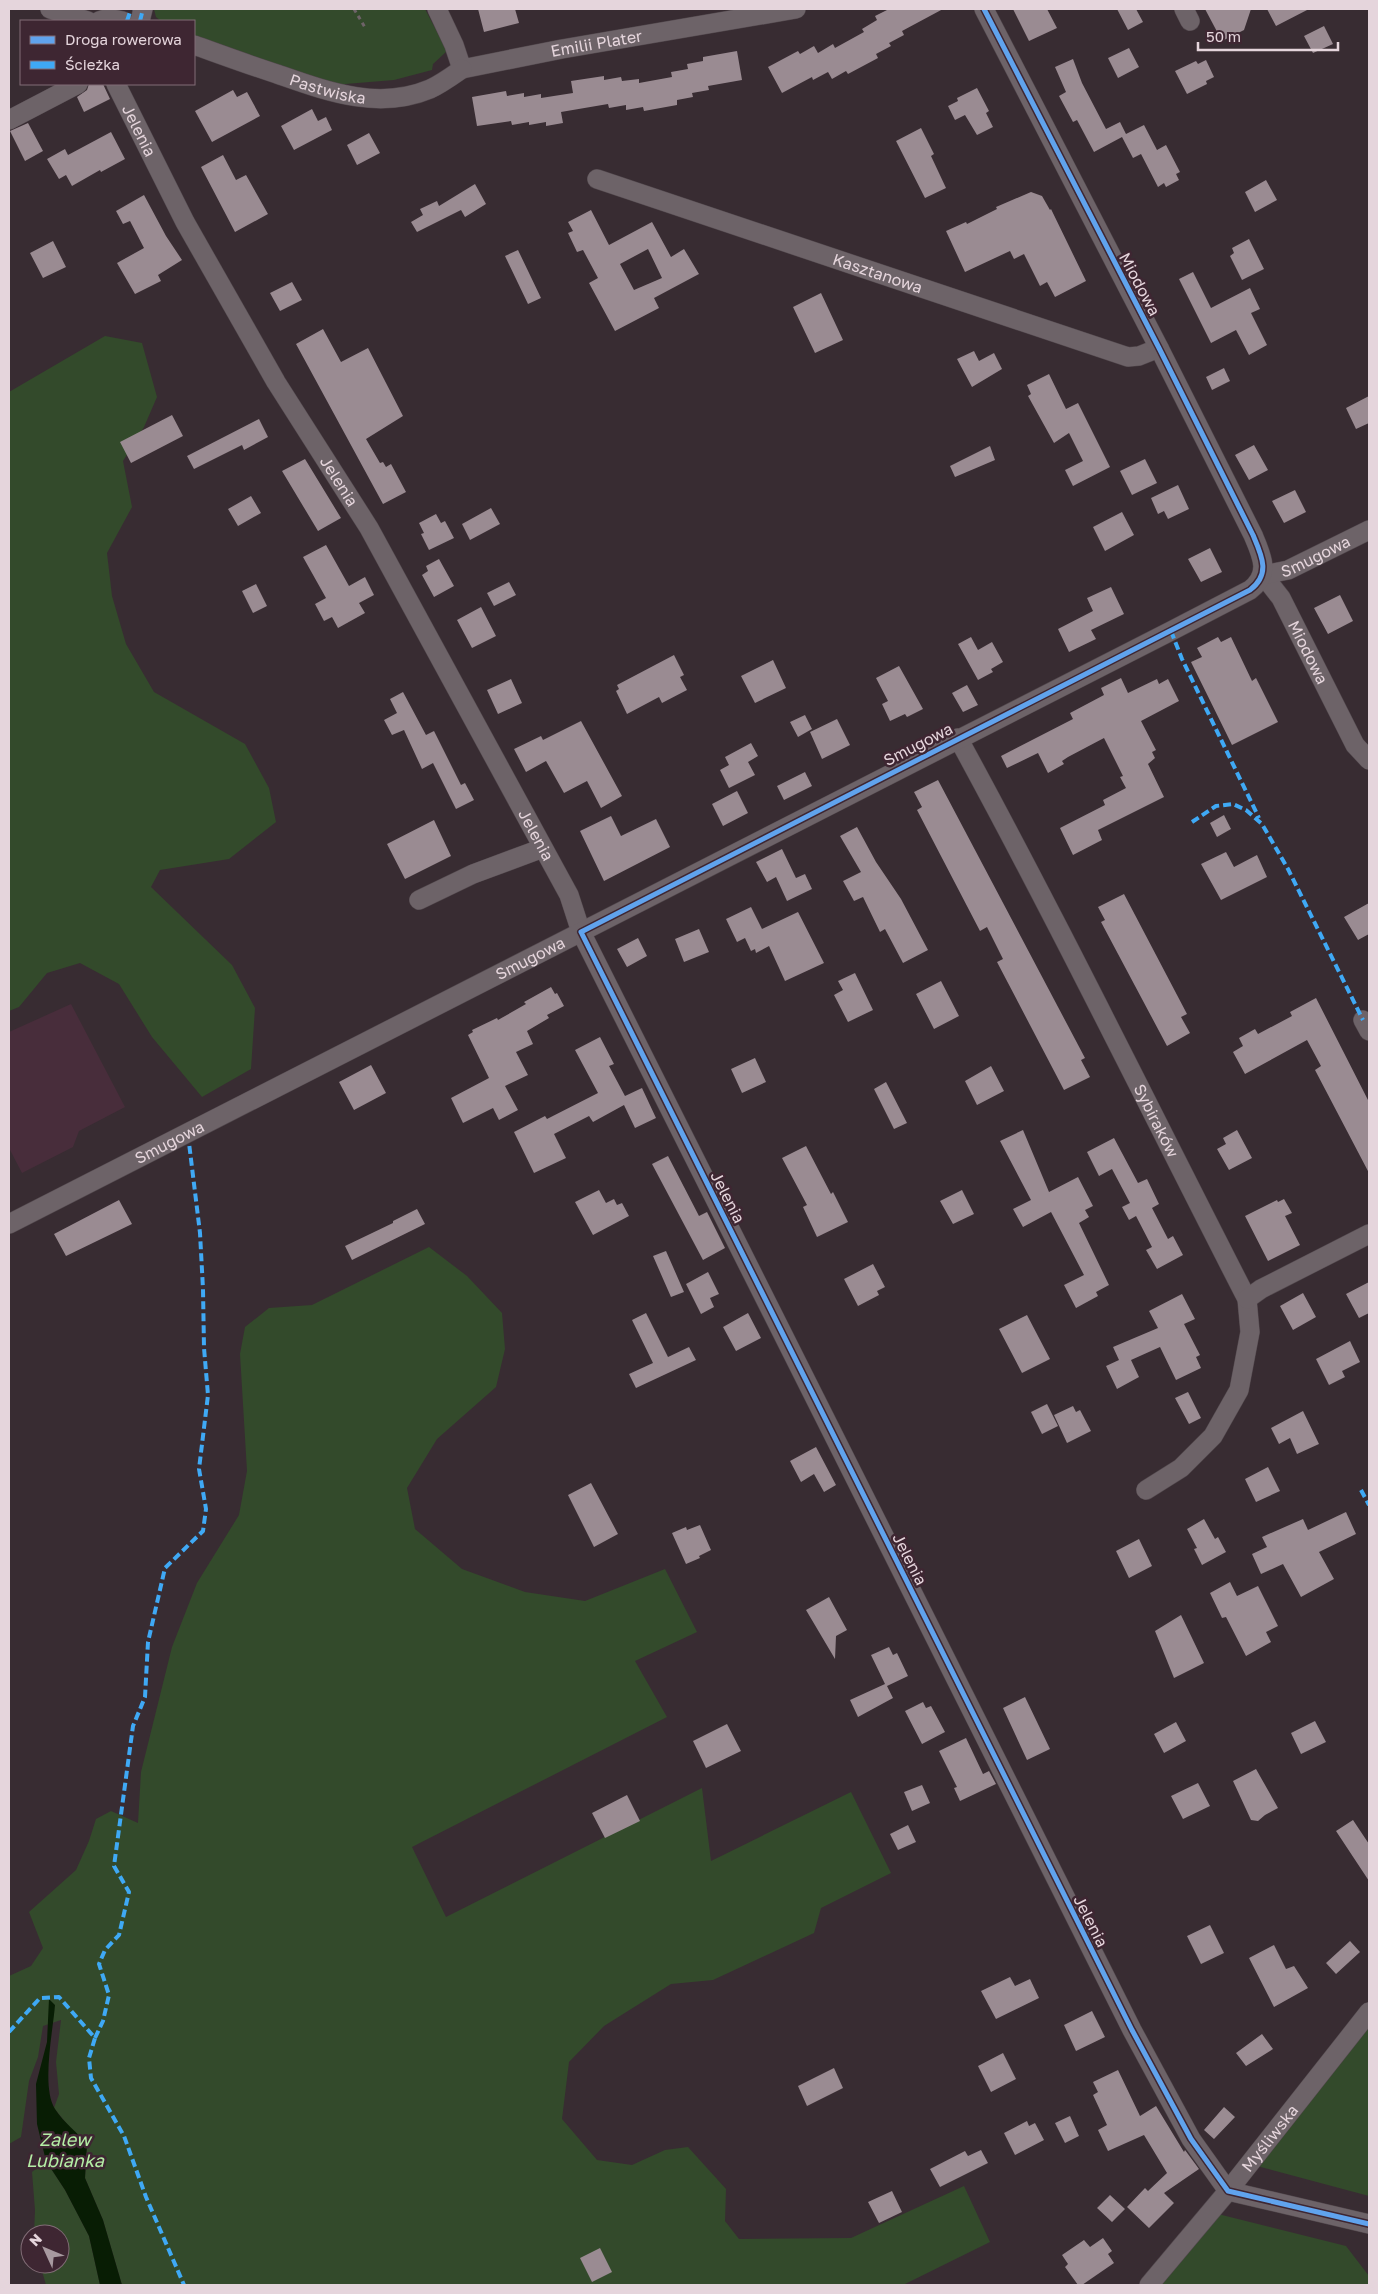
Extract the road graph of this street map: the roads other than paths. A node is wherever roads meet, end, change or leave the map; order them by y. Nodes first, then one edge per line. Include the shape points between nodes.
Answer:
1 (50, 9) edge
2 (437, 9) edge
3 (796, 9) edge
4 (984, 9) edge
5 (85, 20) edge
6 (195, 45) edge
7 (462, 69) junction
8 (76, 85) edge
9 (116, 85) edge
10 (9, 120) edge
11 (597, 179) dead end
12 (1160, 348) junction
13 (1369, 530) edge
14 (1263, 575) junction
15 (958, 738) junction
16 (1369, 760) edge
17 (543, 848) junction
18 (420, 900) dead end
19 (581, 932) junction
20 (9, 1224) edge
21 (1369, 1234) edge
22 (1247, 1299) junction
23 (1146, 1490) dead end
24 (1369, 2012) edge
25 (1228, 2191) junction
26 (1369, 2224) edge
27 (1149, 2285) edge

1 - 5 street
2 - 7 street
3 - 7 street, Emilii Plater
4 - 12 street, Miodowa
6 - 7 street, Pastwiska via 314,87 367,99 430,89
8 - 10 street
9 - 17 street, Jelenia via 185,222 276,382 369,528
11 - 12 street, Kasztanowa via 1128,357
12 - 14 street, Miodowa via 1253,535 1263,558
13 - 14 street, Smugowa via 1288,570
14 - 15 street, Smugowa via 1250,590
14 - 16 street, Miodowa via 1281,598 1355,745
15 - 19 street, Smugowa
15 - 22 street, Sybiraków via 1046,902
17 - 18 street via 473,874
17 - 19 street, Jelenia via 569,895
19 - 20 street, Smugowa
19 - 25 street, Jelenia via 1132,2030 1191,2139
21 - 22 street
22 - 23 street, Sybiraków via 1250,1332 1239,1390 1213,1436 1181,1468
24 - 25 street, Myśliwska
25 - 26 street
25 - 27 street, Myśliwska

